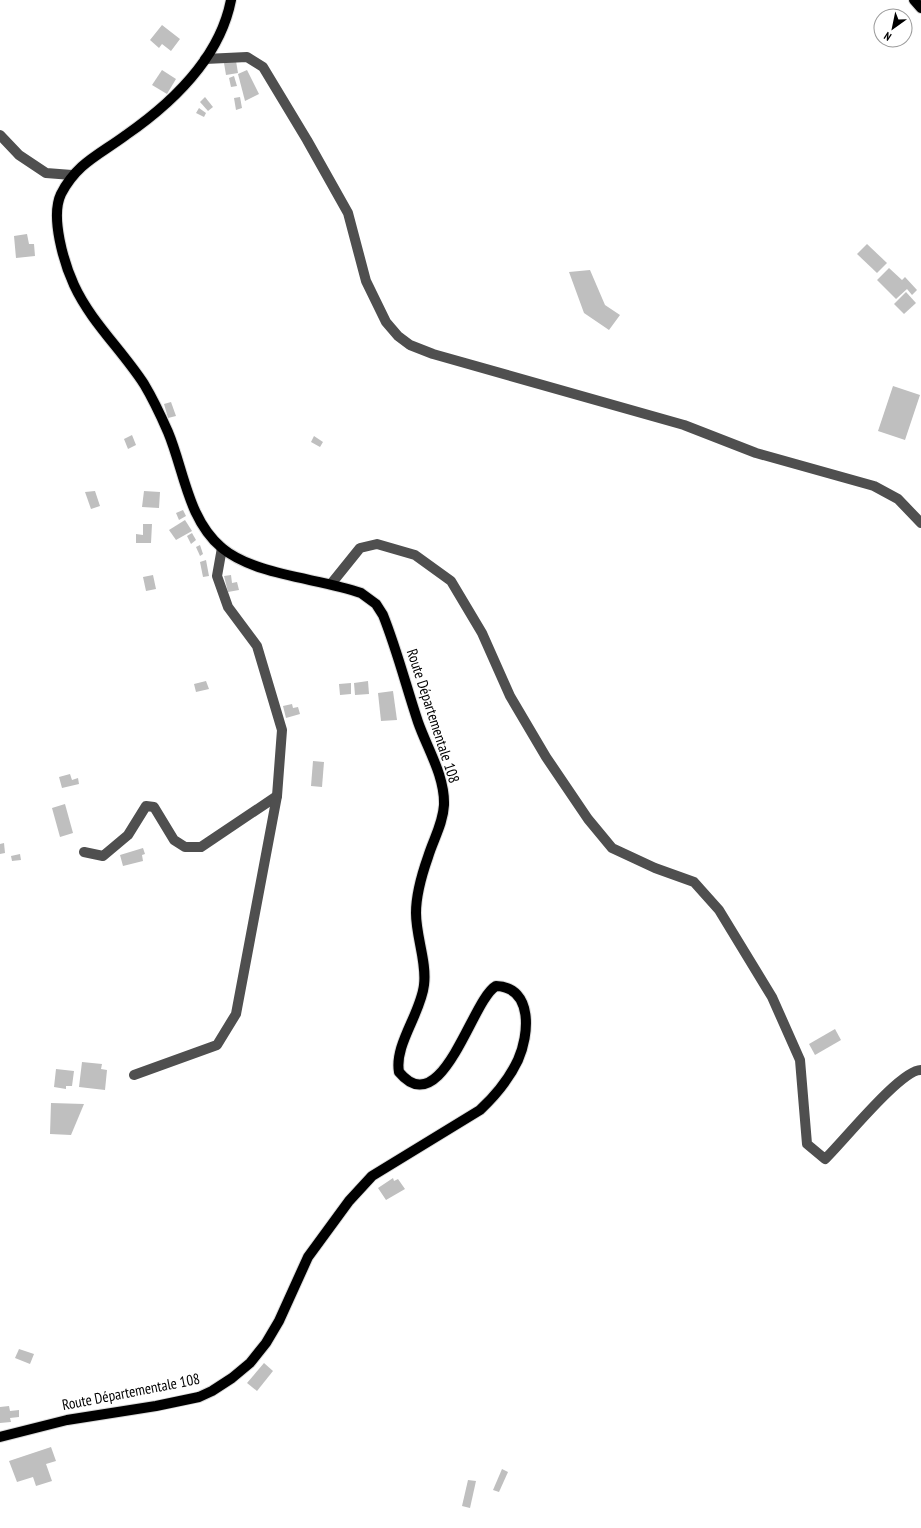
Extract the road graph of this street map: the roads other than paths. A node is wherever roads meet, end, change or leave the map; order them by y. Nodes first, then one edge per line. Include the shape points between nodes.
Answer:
1 (231, 0) edge
2 (914, 0) edge
3 (921, 8) edge
4 (205, 59) junction
5 (0, 135) edge
6 (72, 175) junction
7 (921, 523) edge
8 (222, 548) junction
9 (331, 584) junction
10 (277, 796) junction
11 (84, 852) dead end
12 (921, 1070) edge
13 (134, 1075) dead end
14 (0, 1436) edge

1 - 4 main road, Route Départementale 108 via 223,28
2 - 3 main road
4 - 6 main road, Route Départementale 108 via 180,90 150,118 89,159
4 - 7 street via 247,57 263,67 348,213 366,281 386,322 410,345 684,425 756,452 874,486 898,499
5 - 6 street via 19,155 46,173
6 - 8 main road, Route Départementale 108 via 58,204 56,218 66,263 74,285 92,318 144,384 168,432 188,494 212,538
8 - 9 main road, Route Départementale 108 via 247,563
8 - 10 street via 217,576 228,607 257,646 282,730
9 - 12 street via 360,548 377,544 415,555 451,581 482,633 510,696 546,757 588,819 612,848 655,868 694,882 719,910 772,997 800,1060 807,1144 825,1159 899,1082
9 - 14 main road, Route Départementale 108 via 369,598 383,615 438,773 444,805 439,830 428,856 416,914 424,986 402,1046 399,1072 415,1084 427,1083 438,1075 446,1067 488,994 496,986 513,989 524,1008 525,1037 517,1061 493,1097 480,1110 372,1176 348,1201 308,1257 280,1321 266,1343 250,1363 232,1378 199,1397 67,1420
10 - 11 street via 201,847 185,847 174,840 154,807 146,806 128,835 103,856
10 - 13 street via 236,1014 217,1045

